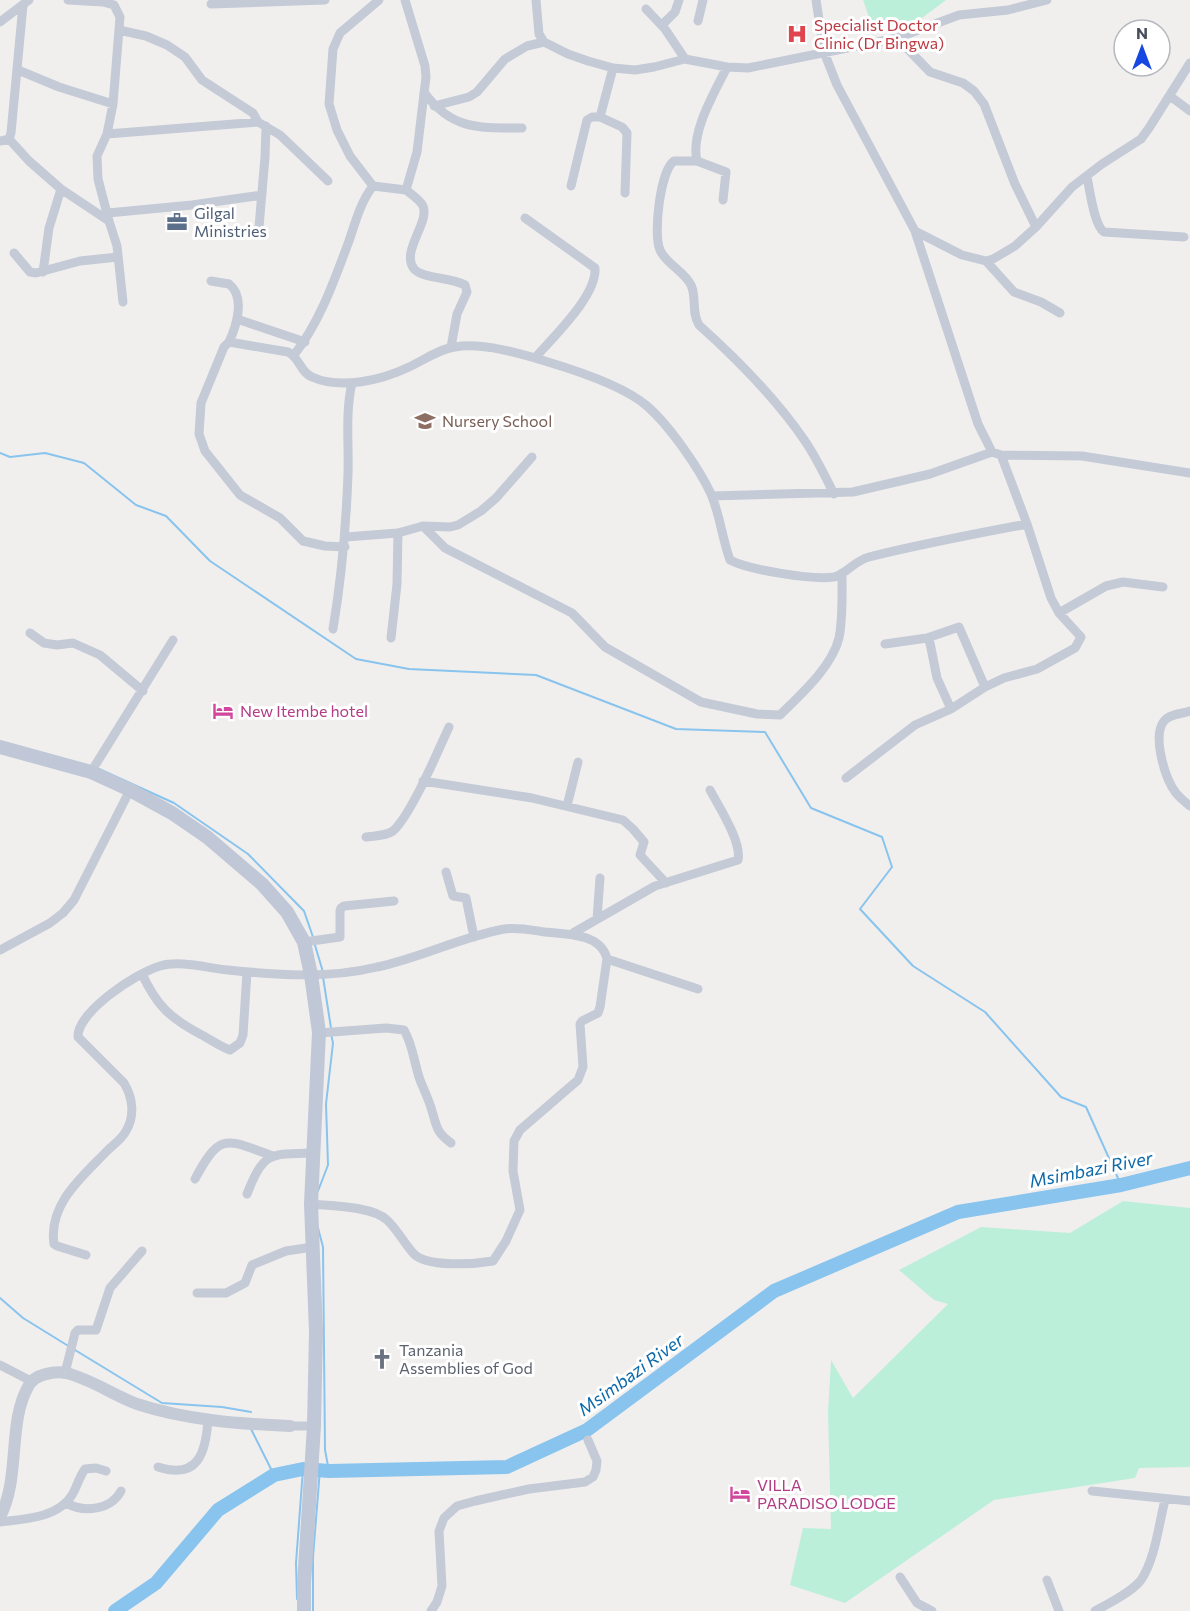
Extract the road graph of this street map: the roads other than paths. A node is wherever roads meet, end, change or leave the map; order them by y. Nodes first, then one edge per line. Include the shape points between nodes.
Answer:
1 (68, 0) edge
2 (325, 0) edge
3 (379, 0) edge
4 (405, 0) edge
5 (536, 0) edge
6 (679, 0) edge
7 (703, 0) edge
8 (816, 0) edge
9 (1047, 0) edge
10 (26, 2) edge
11 (116, 3) edge
12 (211, 4) dead end
13 (646, 9) dead end
14 (698, 21) dead end
15 (0, 22) edge
16 (662, 25) junction
17 (119, 30) junction
18 (897, 38) junction
19 (544, 42) junction
20 (824, 52) junction
21 (685, 59) junction
22 (1190, 63) edge
23 (727, 67) junction
24 (613, 68) junction
25 (18, 70) junction
26 (424, 92) junction
27 (1170, 96) junction
28 (113, 104) junction
29 (434, 106) junction
30 (1190, 111) edge
31 (600, 117) junction
32 (262, 124) junction
33 (522, 128) dead end
34 (107, 134) junction
35 (4, 140) edge
36 (697, 161) junction
37 (1087, 177) junction
38 (328, 181) dead end
39 (373, 186) junction
40 (571, 186) dead end
41 (61, 189) junction
42 (406, 190) junction
43 (625, 193) dead end
44 (262, 195) junction
45 (723, 200) dead end
46 (108, 217) junction
47 (525, 218) dead end
48 (1036, 227) junction
49 (259, 228) dead end
50 (915, 231) junction
51 (1184, 237) dead end
52 (14, 253) dead end
53 (118, 257) junction
54 (986, 261) junction
55 (43, 272) junction
56 (211, 281) dead end
57 (123, 302) dead end
58 (1060, 313) dead end
59 (237, 319) junction
60 (230, 342) junction
61 (305, 342) junction
62 (451, 347) junction
63 (294, 355) junction
64 (535, 358) junction
65 (352, 383) junction
66 (996, 453) junction
67 (532, 457) dead end
68 (1190, 473) edge
69 (834, 494) junction
70 (712, 496) junction
71 (1027, 524) junction
72 (423, 526) junction
73 (398, 532) junction
74 (345, 542) junction
75 (842, 573) junction
76 (1163, 587) dead end
77 (1059, 613) junction
78 (333, 629) dead end
79 (30, 633) dead end
80 (391, 638) dead end
81 (927, 638) junction
82 (173, 640) dead end
83 (885, 644) dead end
84 (985, 687) junction
85 (143, 691) junction
86 (951, 709) junction
87 (1190, 711) edge
88 (449, 727) dead end
89 (0, 747) edge
90 (578, 762) dead end
91 (91, 772) junction
92 (846, 778) dead end
93 (423, 781) junction
94 (130, 790) junction
95 (710, 790) dead end
96 (567, 806) junction
97 (1190, 806) edge
98 (366, 837) dead end
99 (446, 872) dead end
100 (600, 878) dead end
101 (666, 883) junction
102 (394, 901) dead end
103 (597, 920) junction
104 (573, 933) junction
105 (474, 937) junction
106 (304, 942) junction
107 (0, 950) edge
108 (607, 958) junction
109 (247, 972) junction
110 (142, 974) junction
111 (311, 975) junction
112 (698, 989) dead end
113 (319, 1032) junction
114 (451, 1143) dead end
115 (313, 1153) junction
116 (273, 1156) junction
117 (195, 1179) dead end
118 (247, 1194) dead end
119 (311, 1204) junction
120 (313, 1247) junction
121 (142, 1251) dead end
122 (86, 1255) dead end
123 (197, 1293) dead end
124 (0, 1365) edge
125 (65, 1373) junction
126 (31, 1382) junction
127 (208, 1419) junction
128 (290, 1426) joint
129 (314, 1426) junction
130 (588, 1440) dead end
131 (158, 1467) dead end
132 (106, 1471) dead end
133 (121, 1491) dead end
134 (1092, 1491) dead end
135 (1165, 1500) junction
136 (1190, 1501) edge
137 (66, 1503) junction
138 (0, 1517) edge
139 (0, 1522) edge
140 (900, 1577) dead end
141 (1047, 1580) dead end
142 (304, 1611) edge
143 (431, 1611) edge
144 (932, 1611) edge
145 (1059, 1611) edge
146 (1095, 1611) edge

1 - 11 street
2 - 12 street
3 - 39 street via 340,33 333,48 329,104 350,156
4 - 26 street via 425,66
5 - 19 street via 539,33
6 - 16 street via 675,12
7 - 14 street
8 - 20 street
9 - 18 street via 1008,10 959,15
10 - 15 street
10 - 25 street
11 - 17 street
13 - 16 street
16 - 21 street
17 - 28 street
17 - 32 street via 167,45 185,57 202,80 253,113
18 - 20 street
18 - 48 street via 930,72 963,83 984,104
19 - 24 street
19 - 29 street via 527,46 505,59 469,97
20 - 23 street via 756,66
20 - 50 street via 837,85
21 - 23 street
21 - 24 street via 635,70
22 - 27 street
23 - 36 street via 705,113
24 - 31 street
25 - 28 street
25 - 35 street
26 - 29 street
26 - 42 street via 417,152
27 - 30 street
27 - 37 street via 1140,139
28 - 34 street
29 - 33 street via 466,125
31 - 40 street via 587,120
31 - 43 street via 627,133
32 - 34 street
32 - 38 street via 280,135
32 - 44 street
34 - 46 street via 97,165
35 - 41 street
36 - 45 street via 726,172
36 - 69 street via 674,161 667,170 658,217 659,249 692,286 699,325 767,392 805,442
37 - 48 street via 1064,194
37 - 51 street via 1095,221 1104,232
39 - 42 street
39 - 61 street
41 - 46 street
41 - 55 street via 49,228
42 - 62 street via 423,205 424,213 413,246 413,267 417,272 465,285 467,292 456,314
44 - 46 street
44 - 49 street
46 - 53 street
47 - 64 street via 595,268 592,284 583,298
48 - 54 street via 1015,246
50 - 54 street via 962,255
50 - 66 street via 978,424
52 - 55 street via 30,273
53 - 55 street via 80,261
53 - 57 street
54 - 58 street via 1014,292
56 - 59 street via 234,288
59 - 60 street
59 - 61 street
60 - 63 street
60 - 74 street via 224,347 201,403 199,434 205,451 240,495 280,518 303,541 324,546
61 - 63 street
62 - 64 street via 479,346
62 - 65 street via 407,368
63 - 65 street via 305,373 314,378
64 - 70 street via 616,388 647,406 680,444
65 - 74 street
66 - 68 street via 1082,456
66 - 69 street via 930,474
66 - 71 street
67 - 72 street via 496,498 468,520 450,527
69 - 70 street
70 - 75 street via 730,560 739,565 806,576 835,577
71 - 75 street via 861,559
71 - 77 street
72 - 73 street
72 - 75 street via 445,548 572,613 605,647 701,702 757,714 780,715 830,658 838,639
73 - 74 street
73 - 80 street
74 - 78 street
76 - 77 street via 1123,582 1106,586
77 - 84 street via 1081,637 1075,648 1037,669
79 - 85 street via 45,643 73,643 100,655
81 - 83 street
81 - 84 street via 959,627
81 - 86 street via 937,678
82 - 85 street
84 - 86 street
85 - 91 street
86 - 92 street via 915,724
87 - 97 street via 1169,717 1160,728 1164,769 1175,792
88 - 93 street
89 - 91 main road
90 - 96 street
91 - 94 main road
93 - 96 street
93 - 98 street via 391,832
94 - 106 main road via 172,813 233,858 287,912
94 - 107 street via 74,900 63,913
95 - 101 street via 736,841 738,860
96 - 101 street via 623,820 644,842 640,855
99 - 105 street via 453,896 465,898
100 - 103 street
101 - 103 street via 646,890
102 - 106 street via 344,906 340,911 340,937
103 - 104 street
104 - 105 street via 507,929
104 - 108 street via 598,945
105 - 111 street via 380,967
106 - 111 main road
108 - 112 street
108 - 119 street via 598,1013 580,1024 583,1067 578,1080 520,1130 514,1141 513,1171 519,1210 493,1261 474,1264 425,1260 415,1256 387,1220 377,1214
109 - 110 street via 171,964
109 - 110 street via 243,1035 230,1050 170,1016 152,995
109 - 111 street
110 - 122 street via 106,996 77,1029 85,1046 124,1083 132,1107 125,1133 79,1179 58,1210 54,1244
111 - 113 main road
113 - 114 street via 404,1030 437,1130
113 - 115 main road
115 - 116 street
115 - 119 main road
116 - 117 street via 237,1142 224,1143 206,1158
116 - 118 street via 256,1170
119 - 120 main road
120 - 123 street via 286,1251 252,1265 246,1283 226,1293
120 - 129 main road
121 - 125 street via 110,1288 96,1330 75,1333
124 - 126 street
125 - 126 street via 41,1375
125 - 127 street via 137,1403
126 - 138 street via 20,1413 13,1474
127 - 128 street
127 - 131 street via 197,1463 185,1471
128 - 129 street
129 - 142 main road
130 - 143 street via 597,1461 593,1477 585,1482 475,1501 457,1506 444,1518 439,1531 442,1586
132 - 137 street via 84,1469
133 - 137 street via 116,1501 103,1506 78,1509
134 - 135 street
135 - 136 street
135 - 146 street via 1155,1544 1139,1582
137 - 139 street via 41,1516
140 - 144 street via 917,1603
141 - 145 street

